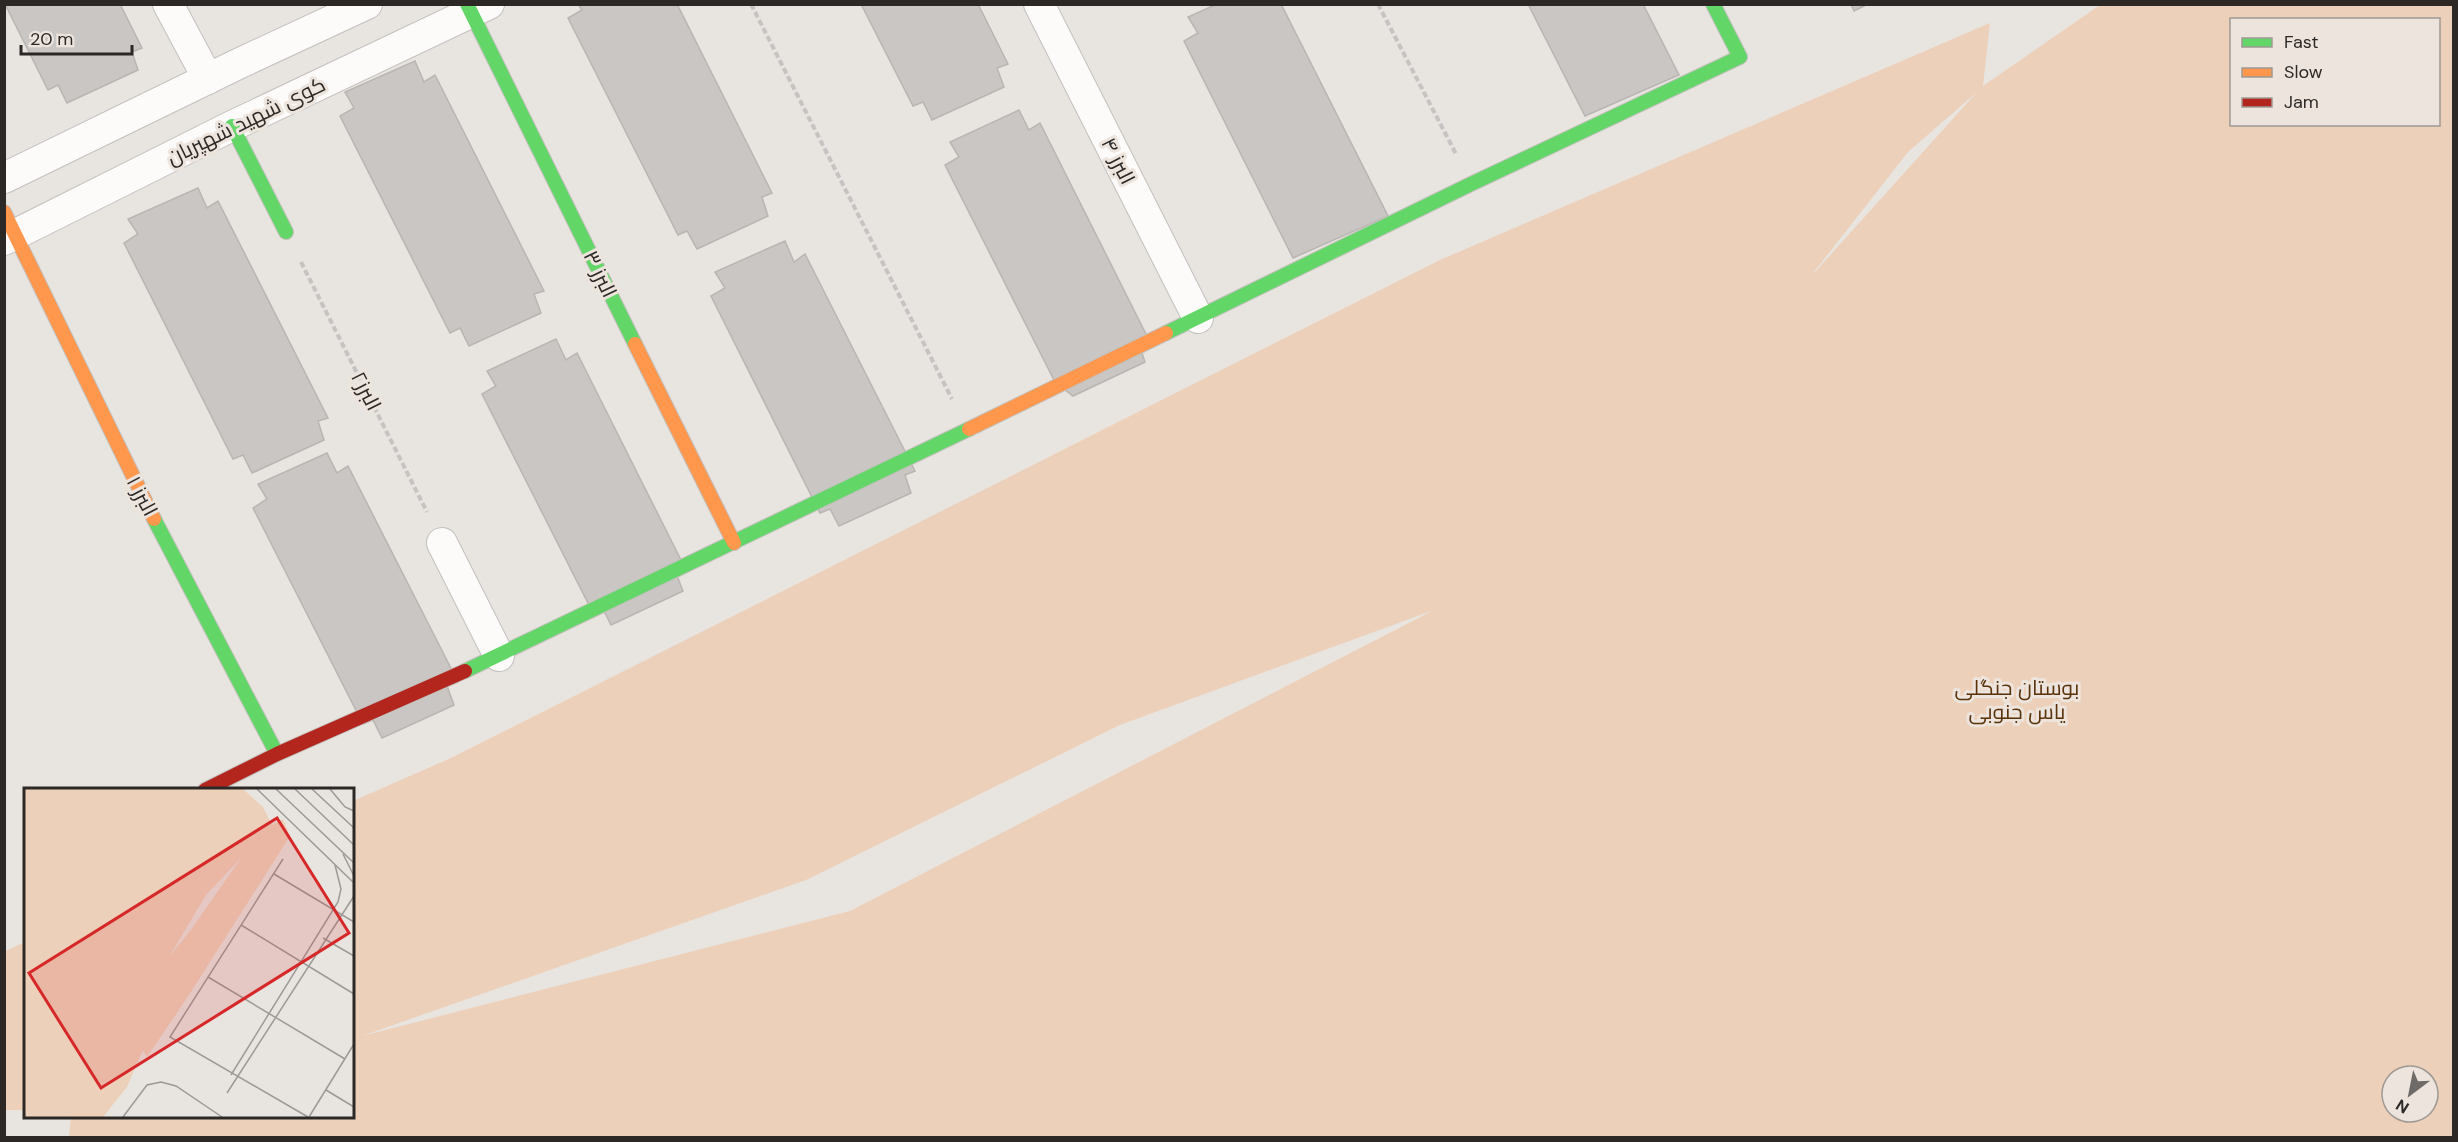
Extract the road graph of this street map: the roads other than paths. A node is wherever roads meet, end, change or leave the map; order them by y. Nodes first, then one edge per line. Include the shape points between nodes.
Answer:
1 (168, 4) edge
2 (367, 4) edge
3 (1039, 4) edge
4 (1713, 4) edge
5 (475, 7) edge
6 (208, 79) junction
7 (232, 126) junction
8 (4, 178) edge
9 (8, 229) edge
10 (286, 232) road end
11 (1198, 318) junction
12 (442, 543) road end
13 (734, 543) junction
14 (499, 656) junction
15 (278, 754) junction
16 (207, 788) edge

1 - 6 street
2 - 6 street
3 - 11 street, البرز ۴
4 - 11 street via 1740,57
5 - 7 street, کوی شهید شهپریان
5 - 13 street, البرز ۳
6 - 8 street
7 - 9 street, کوی شهید شهپریان
7 - 10 street
9 - 15 street, البرز ۱ via 132,478
11 - 13 street
12 - 14 street
13 - 14 street
14 - 15 street
15 - 16 street

